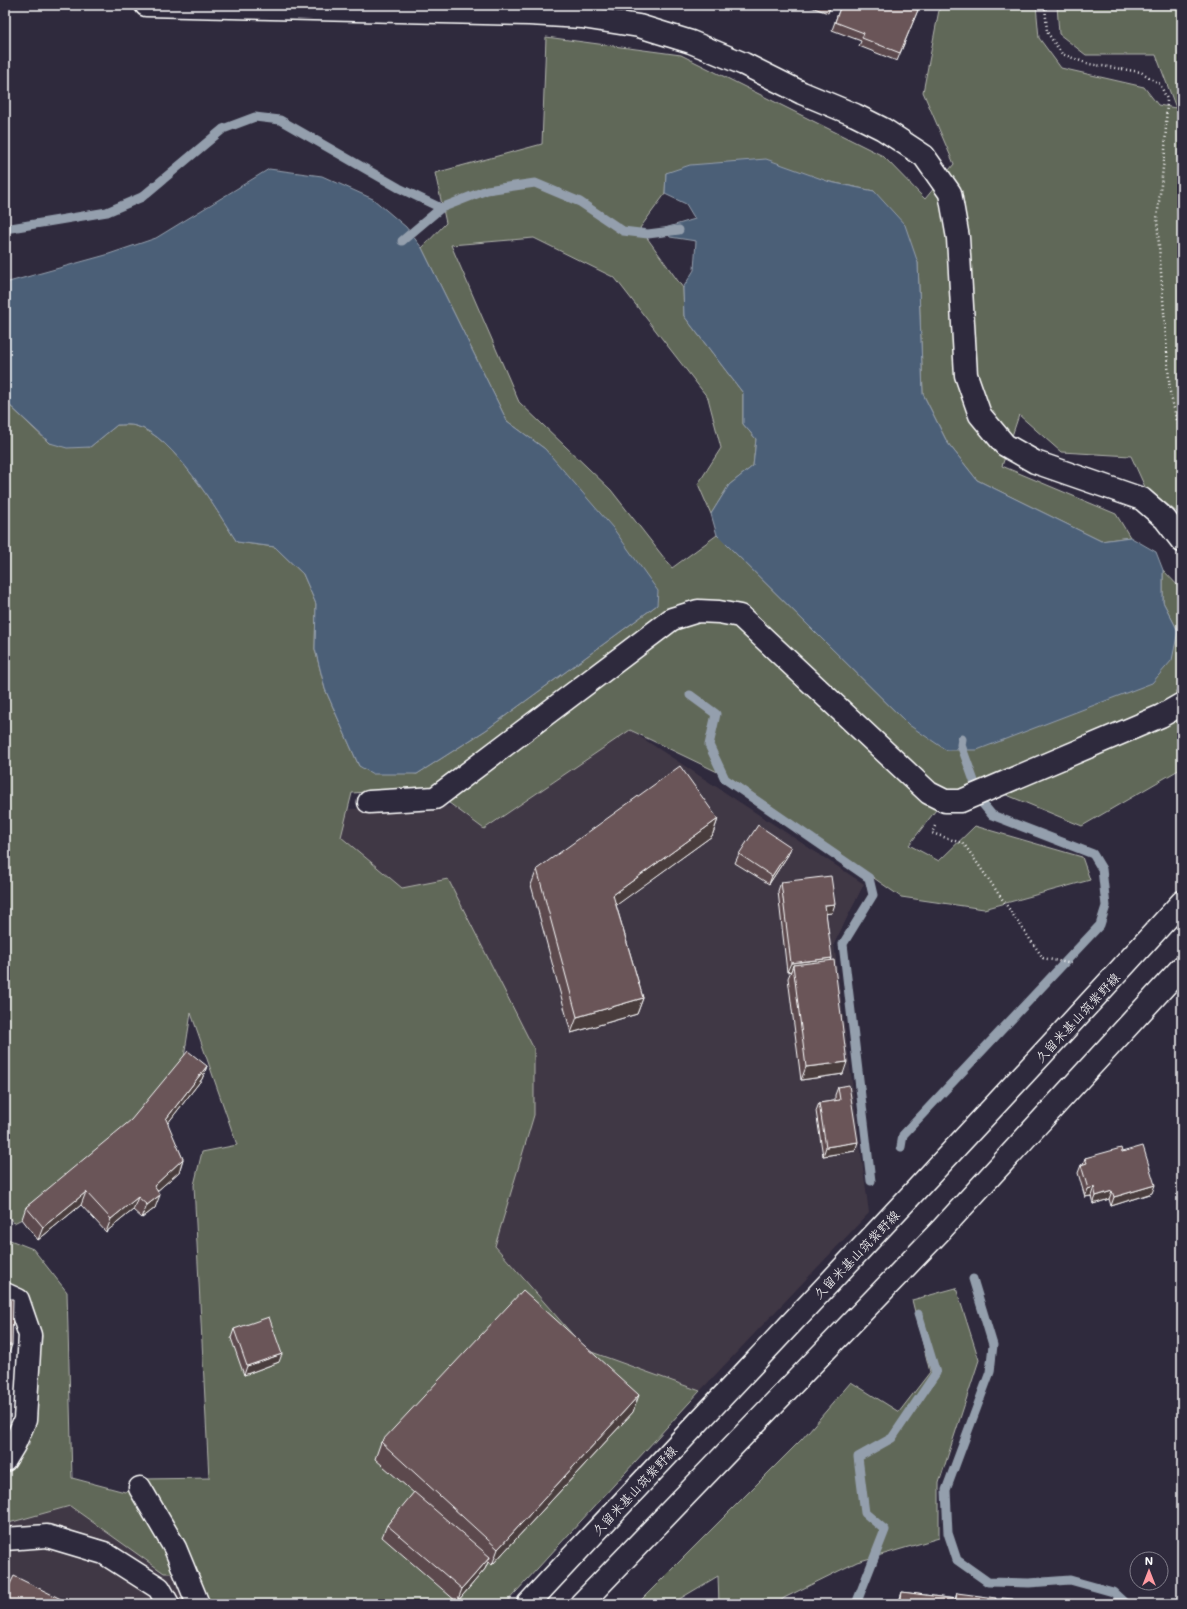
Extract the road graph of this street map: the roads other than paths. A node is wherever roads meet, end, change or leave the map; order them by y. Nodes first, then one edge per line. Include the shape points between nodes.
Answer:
1 (146, 5) edge
2 (582, 11) edge
3 (1182, 541) edge
4 (1182, 704) edge
5 (369, 802) dead end
6 (1182, 902) edge
7 (1182, 967) edge
8 (5, 1294) edge
9 (5, 1460) edge
10 (140, 1488) dead end
11 (5, 1539) edge
12 (168, 1604) edge
13 (198, 1604) edge
14 (528, 1604) edge
15 (581, 1604) edge

1 - 2 main road via 530,14
2 - 3 main road via 691,42 744,64 883,129 924,156 950,193 958,238 966,375 980,415 1005,445 1035,462 1142,499 1165,519
4 - 5 main road via 1001,784 953,801 929,793 740,616 698,611 672,619 435,798
6 - 14 main road, 久留米基山筑紫野線 via 951,1153
7 - 15 main road via 941,1230
8 - 9 main road via 18,1300 30,1335 24,1420
10 - 13 main road via 175,1548
11 - 12 main road via 47,1536 104,1553 159,1588

